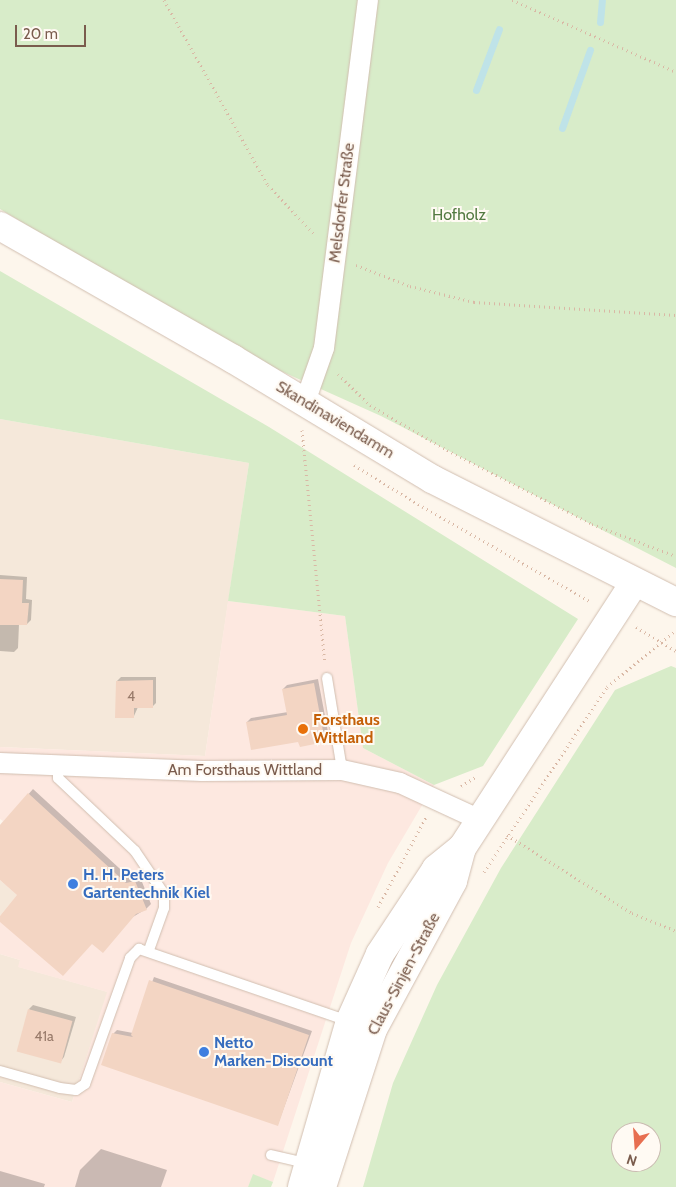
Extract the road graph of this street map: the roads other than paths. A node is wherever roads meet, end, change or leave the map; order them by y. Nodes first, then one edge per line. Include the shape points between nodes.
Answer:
1 (368, 0) edge
2 (0, 226) edge
3 (305, 402) junction
4 (635, 582) junction
5 (676, 602) edge
6 (326, 678) road end
7 (0, 763) edge
8 (58, 764) junction
9 (342, 770) junction
10 (480, 820) junction
11 (148, 950) junction
12 (361, 1025) junction
13 (0, 1071) edge
14 (271, 1156) dead end
15 (315, 1177) edge

1 - 3 street, Melsdorfer Straße via 324,348
2 - 3 main road, Skandinaviendamm
3 - 4 main road, Skandinaviendamm via 432,479
4 - 5 main road, Skandinaviendamm
4 - 10 main road, Claus-Sinjen-Straße
6 - 9 lane
7 - 8 street, Am Forsthaus Wittland
8 - 9 street, Am Forsthaus Wittland via 202,771
8 - 11 lane via 58,778 134,851 164,894 164,908
9 - 10 street, Am Forsthaus Wittland via 400,783
10 - 12 main road, Claus-Sinjen-Straße via 462,848 453,880
11 - 12 lane
11 - 13 lane via 139,949 130,958 85,1084 76,1090 60,1088
12 - 15 main road, Claus-Sinjen-Straße
14 - 15 lane

